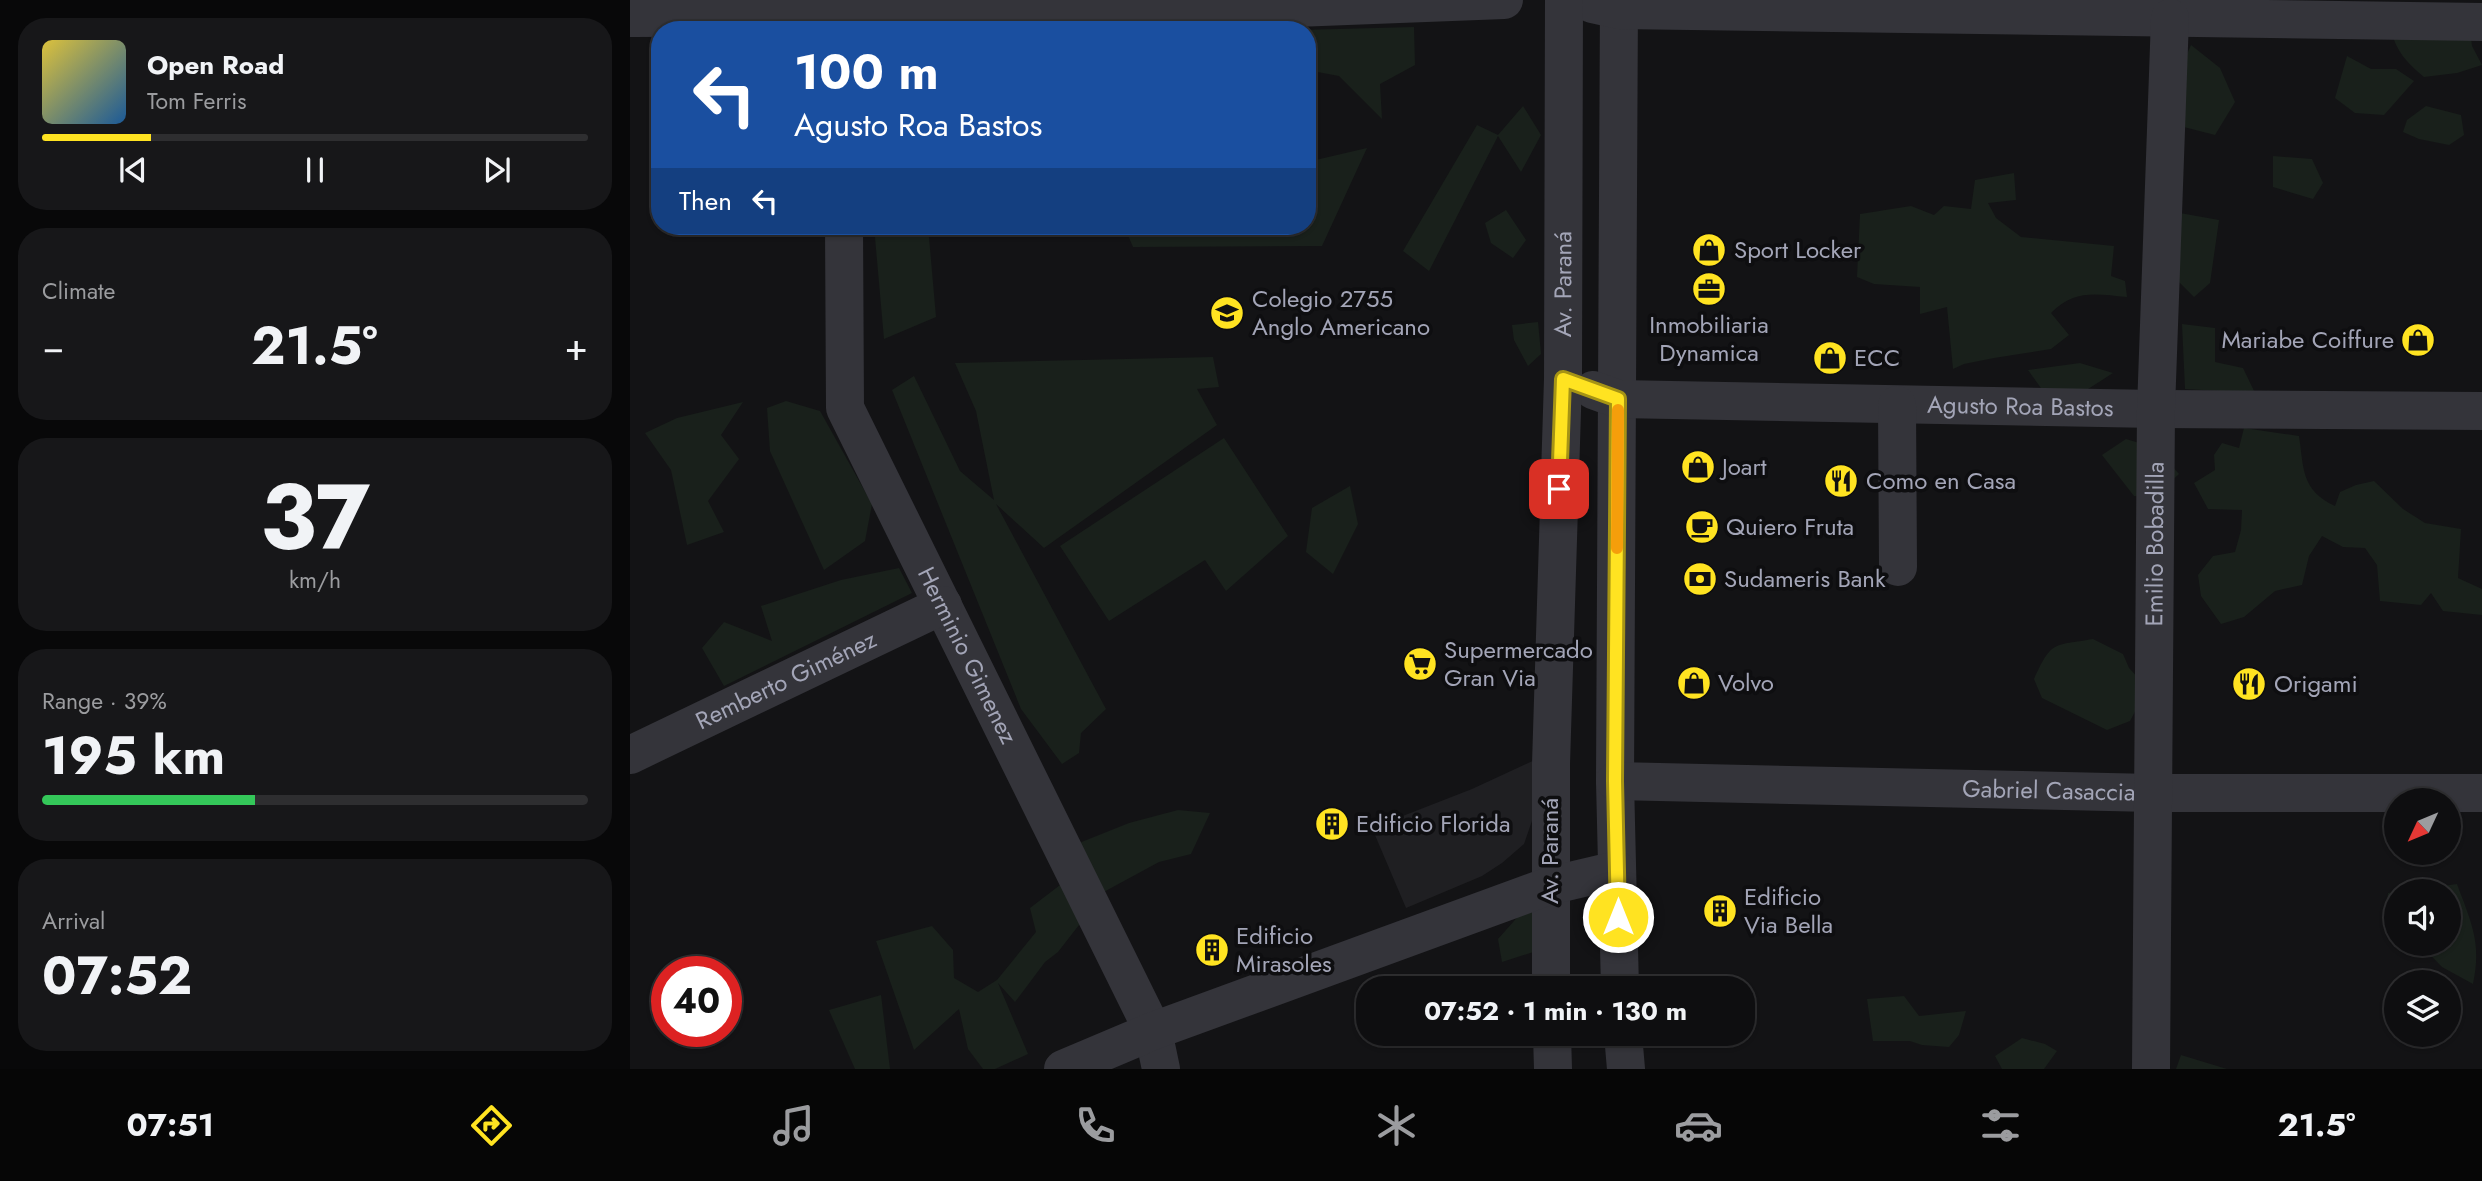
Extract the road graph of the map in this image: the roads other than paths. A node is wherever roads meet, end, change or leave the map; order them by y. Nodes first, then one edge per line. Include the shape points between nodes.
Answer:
1 (1504, 0) edge
2 (1564, 0) edge
3 (1575, 0) edge
4 (1619, 5) edge
5 (855, 16) edge
6 (630, 18) edge
7 (2170, 18) junction
8 (2482, 22) edge
9 (844, 235) edge
10 (1563, 379) junction
11 (1618, 399) junction
12 (1897, 405) junction
13 (2156, 409) junction
14 (2482, 411) edge
15 (1898, 567) dead end
16 (943, 605) junction
17 (630, 755) edge
18 (1615, 781) junction
19 (2152, 793) junction
20 (2482, 793) edge
21 (1617, 870) junction
22 (1549, 886) junction
23 (1551, 976) edge
24 (1620, 976) edge
25 (1153, 1031) junction
26 (1552, 1046) edge
27 (1624, 1046) edge
28 (1063, 1069) edge
29 (1161, 1069) edge
30 (1553, 1069) edge
31 (1626, 1069) edge
32 (2151, 1069) edge

1 - 5 street via 1089,16
2 - 10 street, Av. Paraná
3 - 4 street
4 - 7 street
4 - 11 street
5 - 6 street
7 - 8 street
7 - 13 street, Emilio Bobadilla
9 - 16 street, Herminio Gimenez via 845,408
10 - 11 street, Agusto Roa Bastos
10 - 22 street, Av. Paraná
11 - 12 street, Agusto Roa Bastos
11 - 18 street
12 - 13 street, Agusto Roa Bastos
12 - 15 street
13 - 14 street, Agusto Roa Bastos
13 - 19 street, Emilio Bobadilla
16 - 17 street, Remberto Giménez
16 - 25 street, Herminio Gimenez
18 - 19 street, Gabriel Casaccia
18 - 21 street
19 - 20 street, Gabriel Casaccia
19 - 32 street, Emilio Bobadilla
21 - 22 street
21 - 24 street
22 - 23 street, Av. Paraná
22 - 25 street
25 - 28 street
25 - 29 street, Herminio Gimenez
26 - 30 street
27 - 31 street

